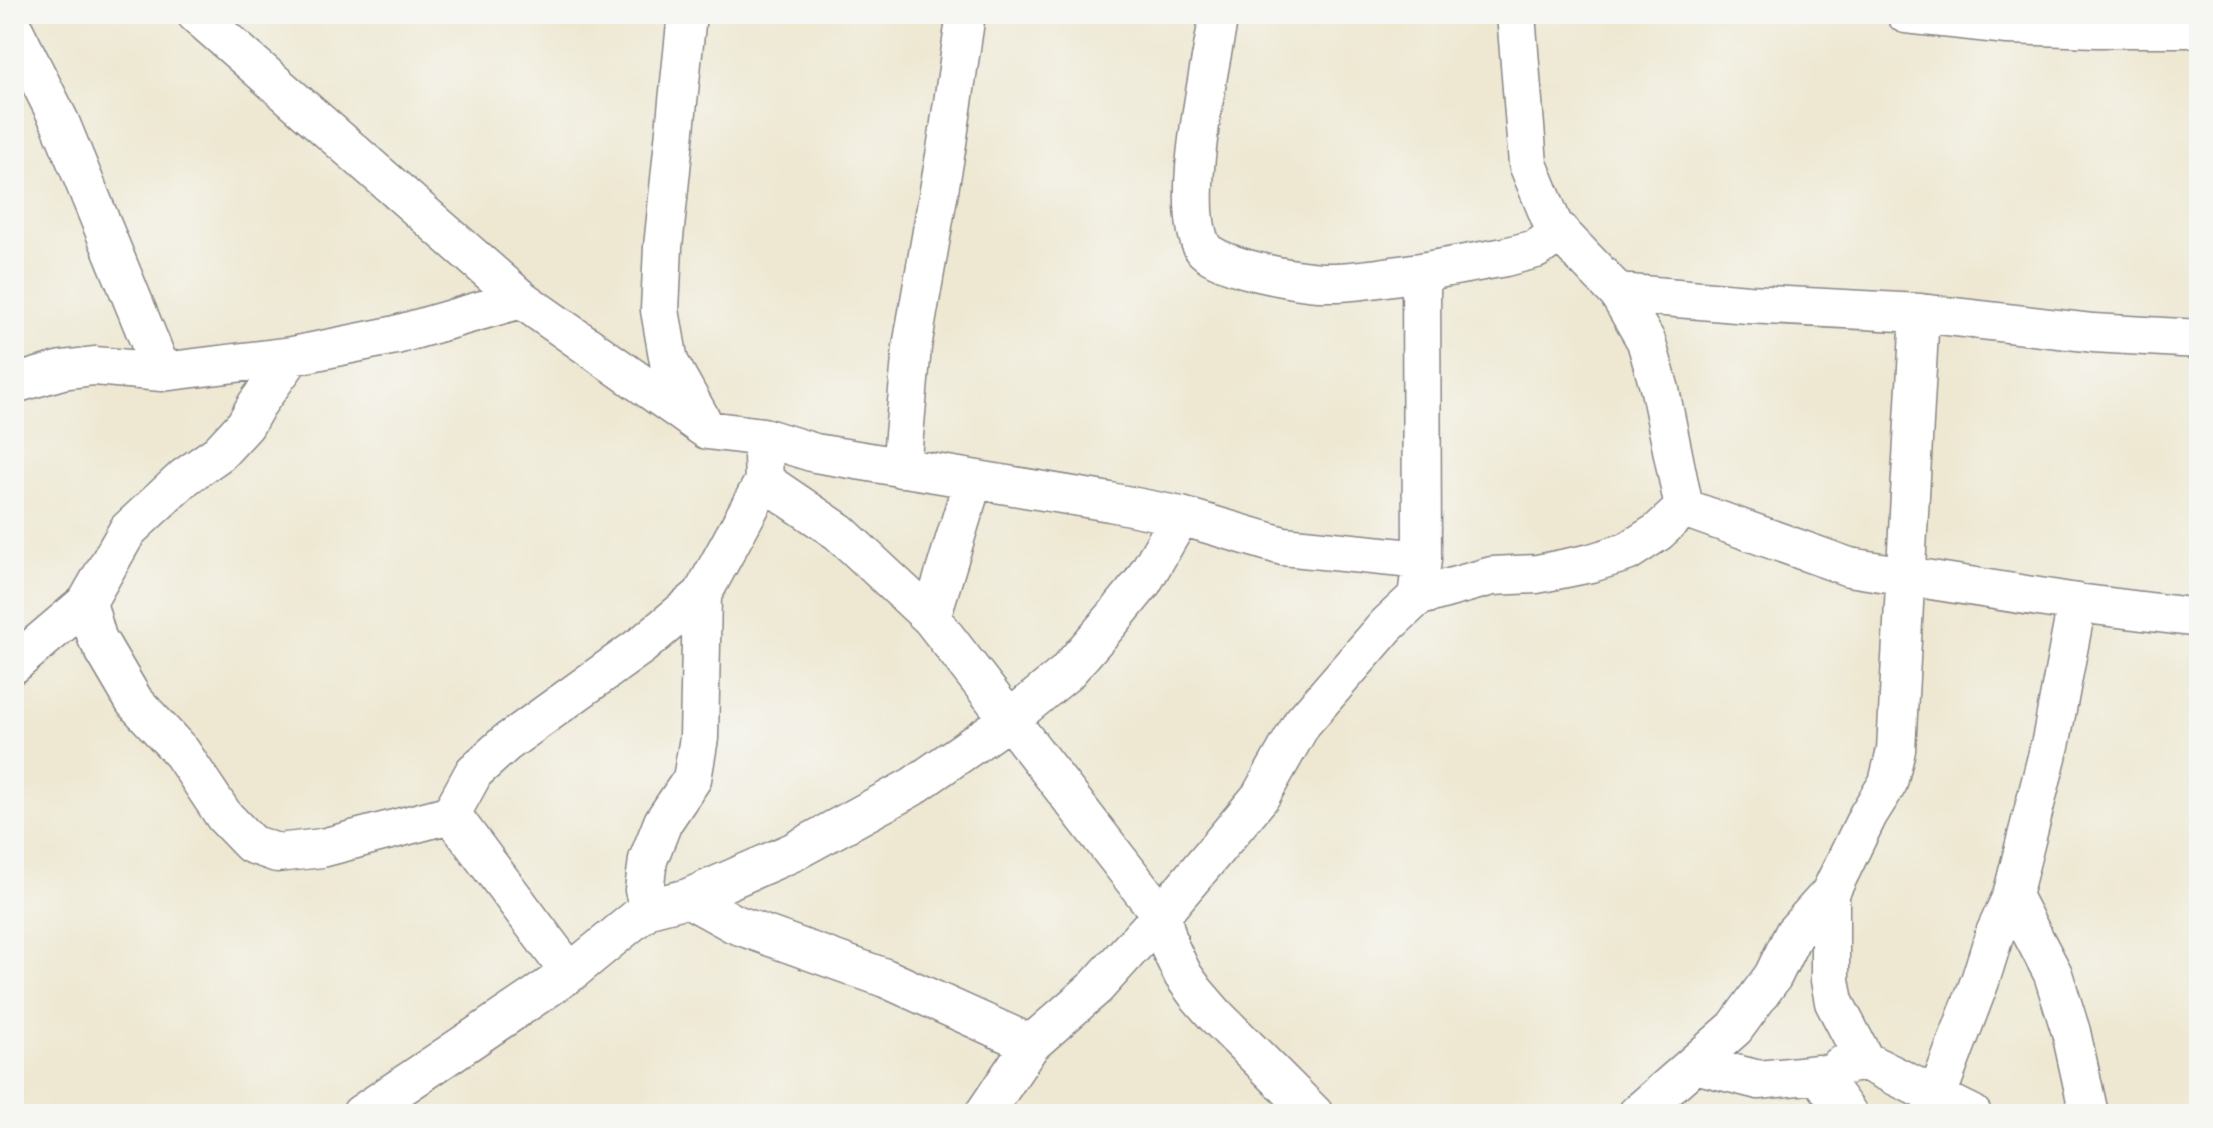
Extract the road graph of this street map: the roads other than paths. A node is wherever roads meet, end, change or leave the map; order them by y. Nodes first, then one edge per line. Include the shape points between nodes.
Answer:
1 (196, 14) edge
2 (687, 14) edge
3 (966, 14) edge
4 (1219, 14) edge
5 (1516, 14) edge
6 (1906, 14) edge
7 (2096, 21) edge
8 (2199, 28) edge
9 (14, 30) edge
10 (1561, 232) junction
11 (1421, 272) junction
12 (1618, 293) junction
13 (521, 299) junction
14 (1920, 313) junction
15 (2199, 339) edge
16 (292, 356) junction
17 (162, 372) junction
18 (14, 384) edge
19 (707, 430) junction
20 (763, 437) junction
21 (901, 468) junction
22 (973, 480) junction
23 (764, 481) junction
24 (1684, 508) junction
25 (1181, 516) junction
26 (1906, 575) junction
27 (1420, 578) junction
28 (702, 595) junction
29 (87, 602) junction
30 (2077, 603) junction
31 (931, 618) junction
32 (2199, 618) edge
33 (14, 664) edge
34 (1010, 719) junction
35 (451, 814) junction
36 (1830, 893) junction
37 (2012, 896) junction
38 (688, 898) junction
39 (649, 908) junction
40 (1161, 915) junction
41 (570, 973) junction
42 (1031, 1044) junction
43 (1865, 1061) junction
44 (1695, 1064) junction
45 (1818, 1074) junction
46 (1936, 1098) junction
47 (1297, 1106) edge
48 (361, 1114) edge
49 (984, 1114) edge
50 (1637, 1114) edge
51 (1848, 1114) edge
52 (1972, 1114) edge
53 (2089, 1114) edge

1 - 13 street
2 - 19 street via 660,310 669,362
3 - 21 street via 912,347
4 - 11 street via 1193,173 1196,226 1204,250 1226,263 1324,282
5 - 10 street via 1528,164 1553,225
6 - 7 street via 2008,25
7 - 8 street
9 - 17 street via 60,122
10 - 11 street via 1536,249
10 - 12 street
11 - 27 street
12 - 14 street
12 - 24 street via 1646,341
13 - 16 street via 396,335
13 - 19 street
14 - 15 street
14 - 26 street
16 - 17 street
16 - 29 street via 219,453 128,530
17 - 18 street via 94,366
19 - 20 street
20 - 21 street via 815,453
20 - 23 street
21 - 22 street
22 - 25 street
22 - 31 street
23 - 28 street
23 - 31 street via 839,532
24 - 26 street via 1849,567
24 - 27 street via 1627,552 1591,563 1537,574
25 - 27 street
25 - 34 street via 1142,583 1102,632 1066,673
26 - 30 street
26 - 36 street via 1896,750 1888,783
27 - 40 street via 1387,625 1302,723 1260,797
28 - 35 street via 495,753 474,772
28 - 39 street via 699,738 692,779 663,822 648,860 644,890
29 - 33 street
29 - 35 street via 97,638 134,701 182,753 224,816 251,844 277,853 322,848
30 - 32 street
30 - 37 street via 2051,741
31 - 34 street
34 - 38 street via 912,787 793,852
34 - 40 street
35 - 41 street
36 - 43 street via 1834,1002
36 - 44 street via 1794,933 1773,976 1735,1028
37 - 46 street
37 - 53 street via 2053,974
38 - 39 street
38 - 42 street via 735,924 885,978
39 - 41 street
40 - 42 street via 1096,987
40 - 47 street via 1183,975
41 - 48 street
42 - 49 street
43 - 45 street
43 - 46 street
44 - 45 street via 1759,1080
44 - 50 street
45 - 51 street
46 - 52 street

